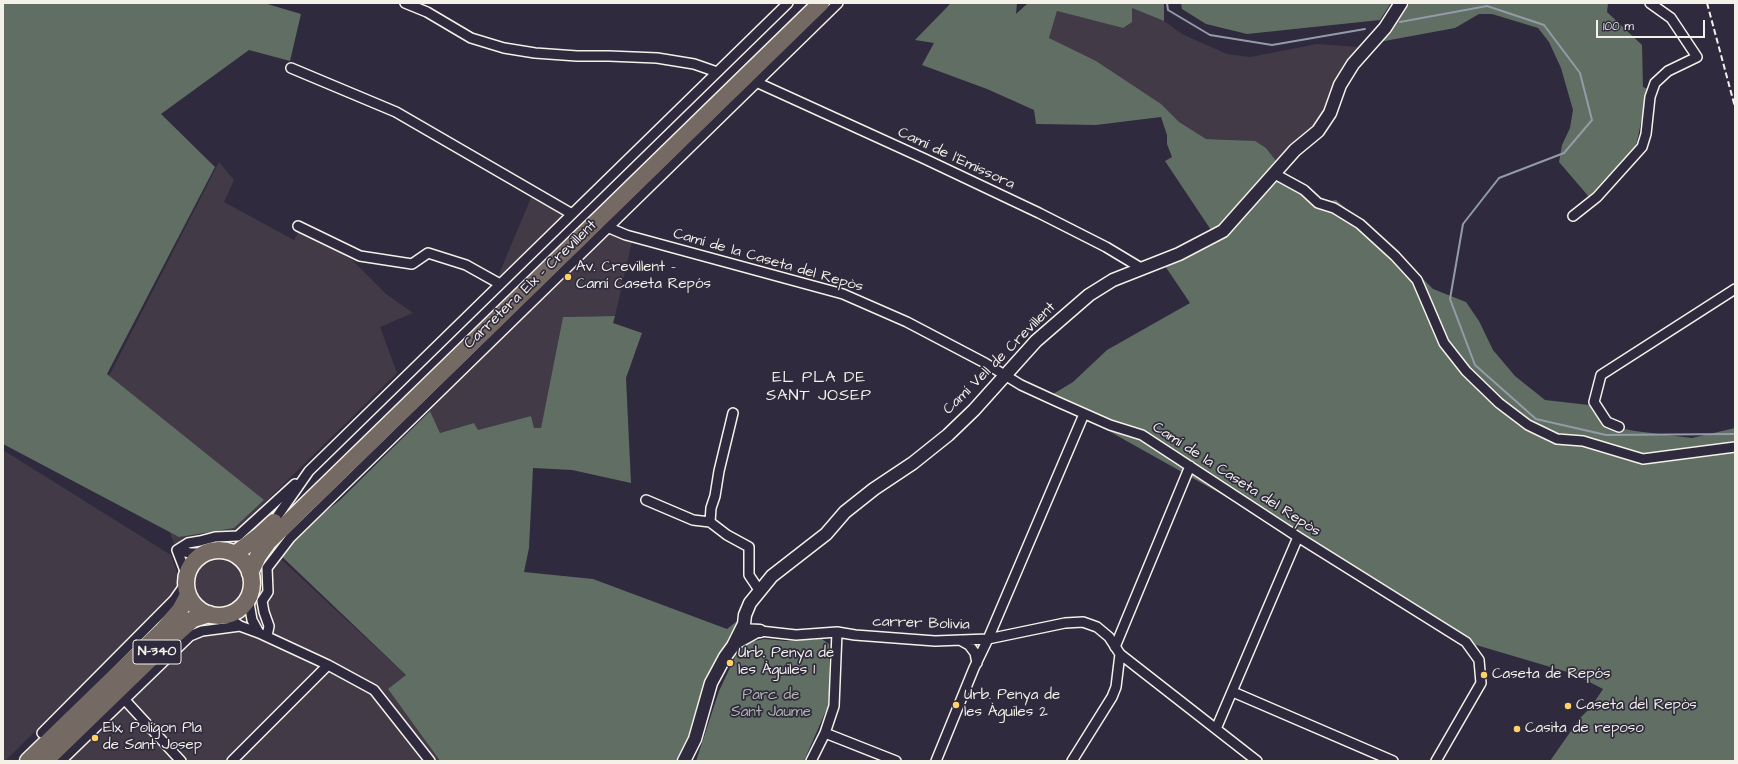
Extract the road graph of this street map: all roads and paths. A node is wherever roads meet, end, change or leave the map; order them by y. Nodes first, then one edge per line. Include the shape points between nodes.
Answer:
1 (405, 3) edge
2 (788, 3) edge
3 (806, 3) edge
4 (821, 3) edge
5 (838, 3) edge
6 (1401, 3) edge
7 (1650, 3) edge
8 (291, 68) dead end
9 (717, 72) junction
10 (756, 82) junction
11 (1273, 173) junction
12 (572, 214) junction
13 (1573, 216) dead end
14 (298, 226) dead end
15 (607, 227) junction
16 (1141, 268) junction
17 (500, 284) junction
18 (1735, 289) edge
19 (1005, 375) junction
20 (733, 413) dead end
21 (1084, 414) junction
22 (1619, 427) dead end
23 (1735, 447) edge
24 (372, 456) junction
25 (1190, 466) junction
26 (309, 471) junction
27 (314, 496) junction
28 (646, 500) dead end
29 (710, 522) junction
30 (271, 525) junction
31 (1298, 537) junction
32 (177, 550) junction
33 (205, 553) junction
34 (235, 554) junction
35 (250, 573) junction
36 (187, 584) junction
37 (759, 590) junction
38 (248, 597) junction
39 (217, 615) junction
40 (240, 626) junction
41 (741, 630) junction
42 (760, 631) junction
43 (837, 632) junction
44 (263, 635) junction
45 (988, 639) junction
46 (960, 640) junction
47 (734, 646) junction
48 (1118, 650) junction
49 (977, 663) junction
50 (328, 666) junction
51 (1233, 692) junction
52 (117, 698) junction
53 (1216, 729) junction
54 (42, 733) dead end
55 (825, 733) junction
56 (65, 756) edge
57 (28, 761) edge
58 (45, 761) edge
59 (181, 761) edge
60 (232, 761) edge
61 (430, 761) edge
62 (684, 761) edge
63 (811, 761) edge
64 (896, 761) edge
65 (936, 761) edge
66 (1072, 761) edge
67 (1257, 761) edge
68 (1393, 761) edge
69 (1436, 761) edge

1 - 9 street via 427,12 471,38 504,48 577,56 658,58 694,64
2 - 9 street
3 - 30 highway, Carretera Elx - Crevillent
4 - 27 highway, Carretera Elx - Crevillent
5 - 10 street
6 - 11 street, Camí Vell de Crevillent via 1385,28 1353,64 1340,85 1330,113 1318,131
7 - 13 street via 1671,18 1697,57 1668,71 1655,83 1650,97 1642,147 1597,197
8 - 12 street via 396,112
9 - 12 street
10 - 15 street
10 - 16 street, Camí de l'Emissora via 1039,213
11 - 16 street, Camí Vell de Crevillent via 1223,231 1178,254
11 - 23 street via 1304,190 1318,203 1334,208 1360,224 1395,256 1417,280 1444,343 1466,371 1499,403 1528,425 1557,439 1583,441 1643,459
12 - 17 street
14 - 17 street via 360,256 412,264 428,253 466,265
15 - 19 street, Camí de la Caseta del Repòs via 626,235 843,294 907,322
15 - 24 street
16 - 19 street, Camí Vell de Crevillent via 1113,280 1089,295 1036,341
17 - 26 street
18 - 22 street via 1601,375 1594,402 1607,422
19 - 21 street, Camí de la Caseta del Repòs
19 - 37 street, Camí Vell de Crevillent via 948,435 845,512 826,534 772,576
20 - 29 street
21 - 25 street, Camí de la Caseta del Repòs via 1142,435
21 - 45 street
24 - 27 street
24 - 44 street via 273,558 267,568 268,592 262,601 269,626
25 - 31 street, Camí de la Caseta del Repòs
25 - 48 street
26 - 30 street
26 - 32 street via 238,536 200,540
27 - 35 highway, Carretera Elx - Crevillent via 268,542
28 - 29 street via 693,520
29 - 37 street via 749,547 749,575
30 - 34 highway, Carretera Elx - Crevillent
31 - 51 street
31 - 69 street, Camí de la Caseta del Repòs via 1466,642 1479,660 1481,683
32 - 33 street
32 - 36 street
33 - 34 highway via 218,550
33 - 36 highway, N-340 via 193,562
34 - 35 highway
35 - 38 highway via 252,583
36 - 39 highway via 198,608
36 - 54 street
36 - 57 highway, N-340 via 180,610 163,630
37 - 41 street, Camí Vell de Crevillent via 750,603
38 - 39 highway, N-340 via 241,607
38 - 44 street via 252,620
39 - 40 street
39 - 52 highway, N-340 via 193,619
40 - 44 street
40 - 52 street via 202,631 190,636
41 - 42 street
41 - 47 street, Camí Vell de Crevillent
42 - 43 street, carrer Bolivia via 796,635
42 - 47 street
43 - 46 street, carrer Bolivia via 935,641
43 - 55 street via 834,706
44 - 50 street
45 - 46 street, carrer Bolivia
45 - 48 street, carrer Bolivia via 1065,623 1083,622 1097,627 1109,637
45 - 49 street
46 - 49 street via 969,645 975,653
47 - 62 street, Camí Vell de Crevillent via 725,657 712,683 695,738
48 - 53 street, carrer Bolivia
48 - 66 street via 1116,687 1112,697
49 - 65 street
50 - 60 street
50 - 61 street via 374,690
51 - 53 street
51 - 68 street
52 - 56 highway
52 - 58 highway, N-340
52 - 59 street
53 - 67 street, carrer Bolivia
55 - 63 street
55 - 64 street

